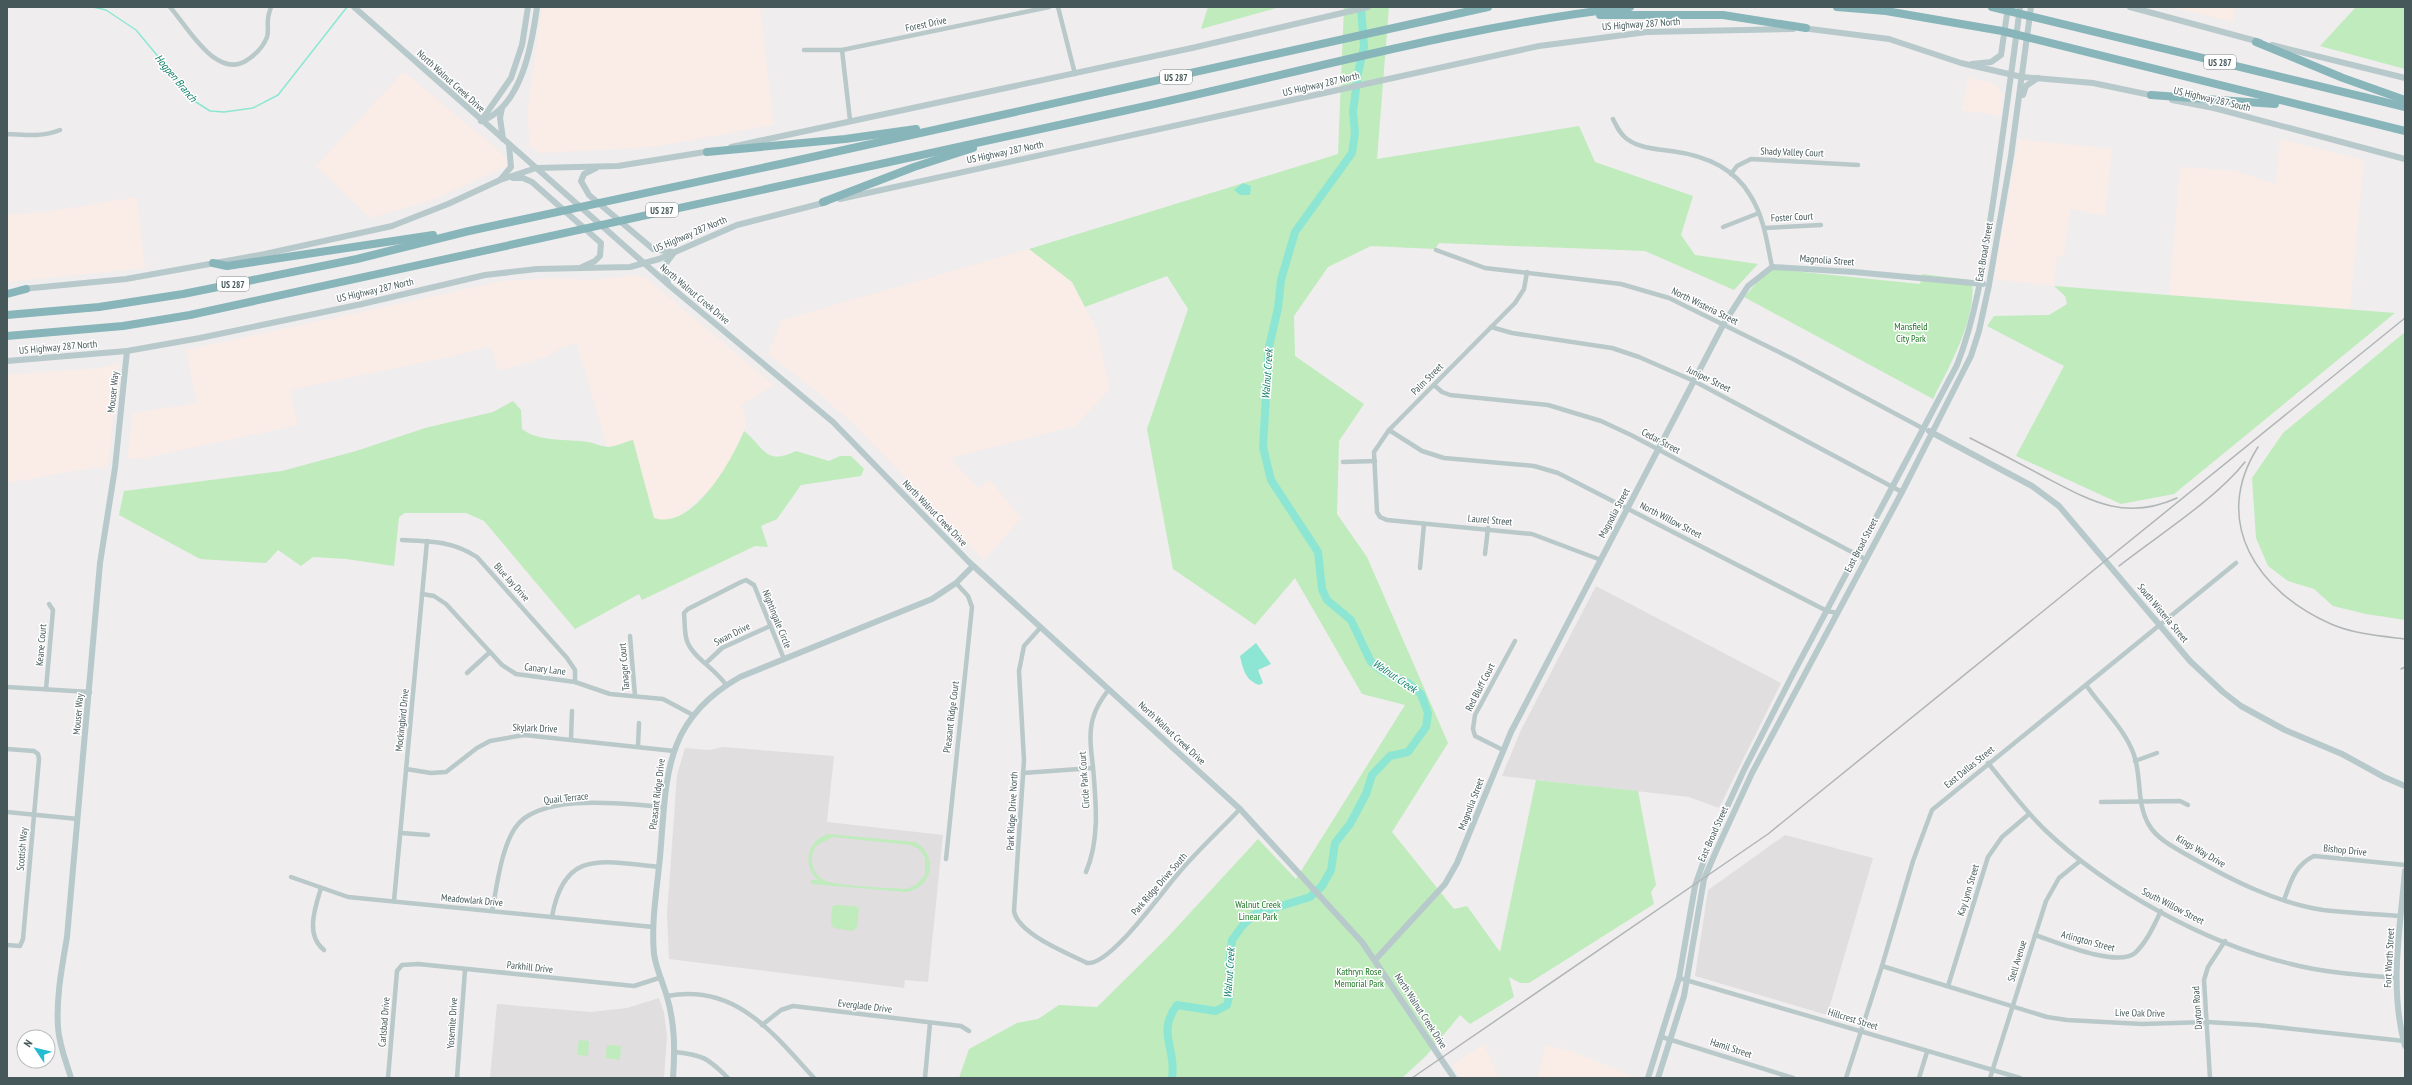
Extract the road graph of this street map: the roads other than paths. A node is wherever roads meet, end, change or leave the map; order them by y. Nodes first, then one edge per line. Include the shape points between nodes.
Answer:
1 (170, 7) edge
2 (271, 7) edge
3 (528, 7) edge
4 (533, 7) edge
5 (537, 7) edge
6 (1050, 7) edge
7 (1058, 7) edge
8 (1368, 7) edge
9 (1488, 7) edge
10 (1630, 7) edge
11 (1837, 7) edge
12 (1992, 7) edge
13 (2008, 7) edge
14 (2020, 7) edge
15 (2031, 7) edge
16 (2130, 7) edge
17 (355, 9) edge
18 (1579, 13) junction
19 (535, 21) junction
20 (1806, 28) junction
21 (2256, 42) junction
22 (522, 45) junction
23 (804, 50) dead end
24 (842, 50) junction
25 (527, 63) junction
26 (1968, 65) junction
27 (1075, 74) junction
28 (2012, 74) junction
29 (2022, 77) junction
30 (2039, 78) junction
31 (2405, 78) edge
32 (2150, 95) junction
33 (2405, 100) edge
34 (504, 103) junction
35 (2019, 104) junction
36 (2297, 105) junction
37 (2405, 107) edge
38 (1613, 119) dead end
39 (850, 120) junction
40 (481, 121) junction
41 (974, 121) junction
42 (60, 130) dead end
43 (2405, 131) edge
44 (7, 134) edge
45 (503, 139) junction
46 (984, 141) junction
47 (509, 145) junction
48 (707, 152) junction
49 (2000, 154) junction
50 (2011, 156) junction
51 (2405, 159) edge
52 (1858, 165) dead end
53 (603, 166) junction
54 (536, 168) junction
55 (1732, 174) junction
56 (500, 180) junction
57 (823, 202) junction
58 (1758, 213) junction
59 (1821, 225) dead end
60 (1723, 227) dead end
61 (1765, 228) junction
62 (456, 234) junction
63 (1988, 236) junction
64 (1997, 237) junction
65 (1436, 250) dead end
66 (676, 252) junction
67 (213, 263) junction
68 (644, 263) junction
69 (1772, 267) junction
70 (579, 268) junction
71 (1527, 272) junction
72 (1980, 283) junction
73 (1989, 285) junction
74 (670, 286) junction
75 (26, 289) junction
76 (7, 290) edge
77 (7, 294) edge
78 (7, 315) edge
79 (1723, 325) junction
80 (1491, 327) junction
81 (1970, 327) junction
82 (1979, 331) junction
83 (7, 336) edge
84 (127, 351) junction
85 (7, 361) edge
86 (1957, 365) junction
87 (1965, 369) junction
88 (1694, 381) junction
89 (1434, 384) junction
90 (1924, 428) junction
91 (1389, 430) junction
92 (1932, 433) junction
93 (1658, 450) junction
94 (1374, 460) junction
95 (1343, 462) dead end
96 (1894, 488) junction
97 (1902, 492) junction
98 (1628, 508) junction
99 (1377, 512) joint
100 (1424, 524) junction
101 (1488, 528) junction
102 (402, 540) dead end
103 (428, 541) junction
104 (1485, 554) dead end
105 (1858, 555) junction
106 (1865, 559) junction
107 (1601, 560) junction
108 (2236, 563) dead end
109 (973, 566) junction
110 (1420, 568) dead end
111 (956, 583) junction
112 (422, 594) junction
113 (49, 604) dead end
114 (1827, 611) junction
115 (1835, 616) junction
116 (2159, 625) junction
117 (770, 626) junction
118 (1041, 628) junction
119 (630, 636) dead end
120 (1515, 641) dead end
121 (490, 652) junction
122 (784, 659) junction
123 (706, 663) junction
124 (467, 673) dead end
125 (575, 682) junction
126 (726, 685) junction
127 (2086, 685) junction
128 (7, 687) edge
129 (46, 689) junction
130 (1109, 689) junction
131 (90, 692) junction
132 (635, 696) junction
133 (572, 711) dead end
134 (693, 715) junction
135 (639, 723) dead end
136 (1763, 732) junction
137 (1772, 736) junction
138 (571, 739) junction
139 (638, 746) junction
140 (7, 749) edge
141 (674, 750) junction
142 (1503, 750) junction
143 (2157, 753) dead end
144 (2135, 761) junction
145 (1988, 763) junction
146 (1093, 768) junction
147 (406, 769) junction
148 (1744, 770) junction
149 (1023, 773) junction
150 (1752, 774) junction
151 (2405, 786) edge
152 (2140, 801) junction
153 (2101, 802) dead end
154 (2188, 805) dead end
155 (664, 807) junction
156 (1240, 809) junction
157 (7, 812) edge
158 (34, 814) junction
159 (2029, 814) junction
160 (1723, 818) junction
161 (78, 819) junction
162 (1730, 821) junction
163 (401, 833) junction
164 (428, 835) dead end
165 (1708, 846) junction
166 (1717, 849) junction
167 (946, 859) dead end
168 (2080, 861) junction
169 (2405, 865) edge
170 (659, 867) junction
171 (2405, 871) edge
172 (1086, 872) dead end
173 (291, 877) dead end
174 (321, 888) junction
175 (2284, 900) junction
176 (394, 902) junction
177 (1699, 906) junction
178 (1690, 907) junction
179 (492, 910) junction
180 (2161, 911) junction
181 (2401, 916) junction
182 (552, 917) junction
183 (653, 927) junction
184 (2035, 935) junction
185 (2224, 941) junction
186 (7, 945) edge
187 (324, 950) dead end
188 (1376, 960) junction
189 (1087, 963) joint
190 (1882, 966) junction
191 (398, 968) joint
192 (465, 970) junction
193 (659, 978) junction
194 (1680, 978) junction
195 (2396, 978) junction
196 (1688, 980) junction
197 (1948, 986) junction
198 (667, 996) junction
199 (2012, 1006) junction
200 (2207, 1022) junction
201 (930, 1023) junction
202 (762, 1025) junction
203 (1860, 1030) junction
204 (969, 1031) dead end
205 (1662, 1037) junction
206 (1670, 1039) junction
207 (2404, 1044) edge
208 (675, 1052) junction
209 (1927, 1052) junction
210 (1992, 1071) junction
211 (71, 1078) edge
212 (388, 1078) edge
213 (456, 1078) edge
214 (673, 1078) edge
215 (728, 1078) edge
216 (814, 1078) edge
217 (925, 1078) edge
218 (1454, 1078) edge
219 (1648, 1078) edge
220 (1658, 1078) edge
221 (1794, 1078) edge
222 (1846, 1078) edge
223 (1919, 1078) edge
224 (1990, 1078) edge
225 (2020, 1078) edge
226 (2210, 1078) edge

1 - 2 street via 216,61 231,66 246,62 264,43 268,36
3 - 22 main road
4 - 19 main road via 532,15
5 - 19 main road
6 - 24 street, Forest Drive
7 - 27 street
8 - 27 main road
9 - 41 highway, US 287
10 - 18 highway, US 287
11 - 36 highway, US 287 via 1886,11 2002,32
12 - 37 highway, US 287
13 - 26 main road via 2001,54 1991,62
14 - 28 main road, East Broad Street
15 - 29 main road, East Broad Street
16 - 21 main road
17 - 40 main road, North Walnut Creek Drive
18 - 20 highway via 1723,15
18 - 46 highway, US 287 via 1501,26
19 - 25 main road
20 - 26 main road, US Highway 287 North via 1890,39
20 - 57 main road, US Highway 287 North via 1718,29 1592,38 1539,46
21 - 31 main road
21 - 33 highway via 2342,78
22 - 25 main road
22 - 40 main road via 511,78
23 - 24 street, Forest Drive
24 - 39 street
25 - 34 main road
26 - 28 main road, US Highway 287 North
27 - 39 main road
28 - 29 main road, US Highway 287 South
28 - 49 main road, East Broad Street
29 - 30 main road, US Highway 287 South
29 - 35 main road, East Broad Street
30 - 32 main road, US Highway 287 South via 2093,83
30 - 35 main road via 2026,86
32 - 36 highway
32 - 51 main road, US Highway 287 South via 2214,108
34 - 40 main road via 491,118
34 - 45 main road via 500,118
35 - 50 main road, East Broad Street
36 - 43 highway, US 287
38 - 55 street via 1620,133 1638,145 1700,156 1714,161
39 - 48 main road
40 - 45 main road, North Walnut Creek Drive
41 - 48 highway via 959,120 890,134
41 - 62 highway, US 287
42 - 44 street via 30,136
45 - 47 main road, North Walnut Creek Drive
46 - 57 highway via 975,148 914,167
46 - 83 highway, US 287 via 190,315 116,327
47 - 54 main road, North Walnut Creek Drive
47 - 56 main road via 511,167
48 - 53 main road via 618,166
49 - 50 main road
49 - 63 main road, East Broad Street
50 - 64 main road, East Broad Street
52 - 55 street, Shady Valley Court via 1751,159 1737,166
53 - 54 main road
53 - 66 main road via 588,170 582,181 589,195 653,249
54 - 56 main road
54 - 68 main road, North Walnut Creek Drive
55 - 58 street via 1748,190
56 - 67 main road via 392,226
56 - 70 main road via 523,178 596,238 602,249 600,256 595,262
57 - 66 main road, US Highway 287 North via 737,225
58 - 60 street
58 - 61 street
59 - 61 street, Foster Court
61 - 69 street
62 - 67 highway via 433,235 227,266
62 - 78 highway, US 287 via 357,259 183,294 99,307
63 - 64 main road
63 - 72 main road, East Broad Street
64 - 73 main road, East Broad Street
65 - 71 street, North Wisteria Street via 1485,268
66 - 68 main road, US Highway 287 North
66 - 74 main road via 664,266
67 - 75 main road via 126,279
68 - 70 main road, US Highway 287 North via 610,268
68 - 74 main road, North Walnut Creek Drive
69 - 72 main road, Magnolia Street
69 - 79 main road, Magnolia Street via 1748,286
70 - 84 main road, US Highway 287 North via 537,269 485,275 325,312
71 - 79 street, North Wisteria Street via 1621,284 1669,298
71 - 80 street, Palm Street via 1519,298
72 - 73 main road, Magnolia Street
72 - 81 main road, East Broad Street
73 - 82 main road, East Broad Street
74 - 109 main road, North Walnut Creek Drive via 840,428
75 - 76 main road
75 - 77 highway
79 - 88 main road, Magnolia Street
79 - 90 street, North Wisteria Street
80 - 88 street, Juniper Street via 1512,333 1612,348 1639,356
80 - 89 street, Palm Street
81 - 82 main road
81 - 86 main road, East Broad Street
82 - 87 main road, East Broad Street
84 - 85 main road, US Highway 287 North
84 - 131 main road, Mouser Way via 115,468 100,563
86 - 87 main road
86 - 90 main road, East Broad Street
87 - 92 main road, East Broad Street
88 - 93 main road, Magnolia Street
88 - 96 street, Juniper Street
89 - 91 street, Palm Street
89 - 93 street, Cedar Street via 1442,392 1450,395 1528,402 1581,414 1631,435
90 - 92 main road, South Wisteria Street
90 - 96 main road, East Broad Street
91 - 94 street, Palm Street via 1376,446
91 - 98 street, North Willow Street via 1422,451 1444,458 1534,466 1558,473
92 - 97 main road, East Broad Street
92 - 116 main road, South Wisteria Street via 2048,497 2080,528
93 - 98 main road, Magnolia Street
93 - 105 street, Cedar Street
94 - 95 street
94 - 99 street, Palm Street
96 - 97 street, Juniper Street
96 - 105 main road, East Broad Street
97 - 106 main road, East Broad Street
98 - 107 main road, Magnolia Street
98 - 114 street, North Willow Street
99 - 100 street, Laurel Street via 1380,517 1387,520
100 - 101 street, Laurel Street
100 - 110 street
101 - 104 street
101 - 107 street, Laurel Street via 1546,537
102 - 103 street, Blue Jay Drive
103 - 112 street, Mockingbird Drive
103 - 125 street, Blue Jay Drive via 446,542 461,547 477,558 567,658 575,670
105 - 106 street, Cedar Street
105 - 114 main road, East Broad Street
106 - 115 main road, East Broad Street
107 - 142 main road, Magnolia Street
108 - 116 street, East Dallas Street
109 - 111 main road, Pleasant Ridge Drive
109 - 118 main road, North Walnut Creek Drive
111 - 122 main road, Pleasant Ridge Drive via 932,599
111 - 167 street, Pleasant Ridge Court via 968,596 972,606
112 - 121 street, Canary Lane via 434,596 446,604
112 - 147 street, Mockingbird Drive
113 - 129 street, Keane Court via 52,610
114 - 115 street, North Willow Street
114 - 136 main road, East Broad Street
115 - 137 main road, East Broad Street
116 - 127 street, East Dallas Street
116 - 151 main road, South Wisteria Street via 2203,674 2241,706 2285,730 2342,754
117 - 122 street, Nightingale Circle
117 - 123 street, Swan Drive via 722,648
117 - 123 street, Nightingale Circle via 754,585 746,580 688,609 684,613 687,641
118 - 130 main road, North Walnut Creek Drive
118 - 149 street, Park Ridge Drive North via 1024,646 1019,671 1024,734
119 - 132 street, Tanager Court
120 - 142 street, Red Bluff Court via 1473,722 1475,736
121 - 124 street
121 - 125 street, Canary Lane via 516,674
122 - 126 main road, Pleasant Ridge Drive
123 - 126 street, Nightingale Circle via 717,672
125 - 132 street, Canary Lane via 610,694
126 - 134 main road, Pleasant Ridge Drive via 713,694
127 - 144 street, Kings Way Drive via 2130,745
127 - 145 street, East Dallas Street
128 - 129 street
129 - 131 street
130 - 146 street, Circle Park Court via 1097,706 1091,724
130 - 156 main road, North Walnut Creek Drive
131 - 161 main road, Mouser Way
132 - 134 street, Canary Lane via 663,699
133 - 138 street
134 - 141 main road, Pleasant Ridge Drive
135 - 139 street
136 - 137 main road
136 - 148 main road, East Broad Street
137 - 150 main road, East Broad Street
138 - 139 street, Skylark Drive
138 - 147 street, Skylark Drive via 508,736 477,748 446,772 431,773
139 - 141 street, Skylark Drive
140 - 158 street, Scottish Way via 34,751 38,754 40,759
141 - 155 main road, Pleasant Ridge Drive via 669,765
142 - 188 main road, Magnolia Street via 1452,874
143 - 144 street
144 - 152 street, Kings Way Drive
145 - 159 street, South Willow Street
145 - 190 street, East Dallas Street via 1939,803 1928,818
146 - 149 street
146 - 172 street, Circle Park Court via 1096,837 1093,855
147 - 163 street, Mockingbird Drive
148 - 150 main road
148 - 160 main road, East Broad Street
149 - 189 street, Park Ridge Drive North via 1014,911 1016,920 1024,930
150 - 162 main road, East Broad Street
152 - 153 street
152 - 154 street via 2180,801
152 - 175 street, Kings Way Drive via 2150,827 2173,846 2246,886
155 - 170 main road, Pleasant Ridge Drive
155 - 179 street, Quail Terrace via 615,803 574,805 547,808 527,816 521,820 510,837
156 - 188 main road, North Walnut Creek Drive via 1330,905
156 - 189 street, Park Ridge Drive South via 1177,875 1112,950 1095,962
157 - 158 street
158 - 161 street
158 - 186 street, Scottish Way via 23,939 20,946
159 - 168 street, South Willow Street
159 - 197 street, Kay Lynn Street via 2002,837 1988,857
160 - 162 main road
160 - 165 main road, East Broad Street
161 - 211 main road, Mouser Way via 58,1006 61,1049
162 - 166 main road, East Broad Street
163 - 164 street
163 - 176 street, Mockingbird Drive
165 - 166 main road
165 - 178 main road, East Broad Street
166 - 177 main road, East Broad Street via 1704,879
168 - 180 street, South Willow Street via 2126,892
168 - 184 street, Stell Avenue via 2059,878 2051,889
169 - 175 street, Bishop Drive via 2314,856 2297,868
170 - 182 street via 603,862 582,866 574,870 563,883 555,899
170 - 183 main road, Pleasant Ridge Drive
171 - 181 main road, Fort Worth Street
173 - 174 street, Meadowlark Drive
174 - 176 street, Meadowlark Drive via 348,897
174 - 187 street via 314,912 314,930 316,942
175 - 181 street, Kings Way Drive via 2322,910
176 - 179 street, Meadowlark Drive
177 - 178 main road
177 - 196 main road, East Broad Street
178 - 194 main road, East Broad Street
179 - 182 street, Meadowlark Drive
180 - 184 street, Arlington Street via 2140,948 2126,957 2106,956
180 - 185 street, South Willow Street
181 - 195 main road, Fort Worth Street
182 - 183 street, Meadowlark Drive
183 - 193 main road, Pleasant Ridge Drive via 654,955
184 - 199 street, Stell Avenue
185 - 195 street, South Willow Street via 2292,964 2336,973
185 - 200 street, Dayton Road via 2206,974
188 - 218 main road, North Walnut Creek Drive
190 - 197 street, Live Oak Drive
190 - 203 street, East Dallas Street
191 - 192 street, Parkhill Drive via 402,965 418,964
191 - 212 street, Carlsbad Drive
192 - 193 street, Parkhill Drive via 634,986
192 - 213 street, Yosemite Drive
193 - 198 main road, Pleasant Ridge Drive
194 - 196 street, Hillcrest Street
194 - 205 main road, East Broad Street
195 - 207 main road, Fort Worth Street via 2398,1017
196 - 203 street, Hillcrest Street
196 - 206 main road, East Broad Street
197 - 199 street, Live Oak Drive
198 - 202 street via 684,993 707,994 722,998 737,1005
198 - 208 main road, Pleasant Ridge Drive via 674,1022
199 - 200 street, Live Oak Drive via 2066,1020 2142,1024
199 - 210 street, Stell Avenue
200 - 207 street, Live Oak Drive
200 - 226 street, Dayton Road
201 - 202 street, Everglade Drive via 794,1006 782,1010
201 - 204 street, Everglade Drive via 961,1026
201 - 217 street
202 - 216 street
203 - 209 street, Hillcrest Street
203 - 222 street, East Dallas Street
205 - 206 street, Hamil Street
205 - 219 main road, East Broad Street
206 - 220 main road, East Broad Street
206 - 221 street, Hamil Street
208 - 214 main road, Pleasant Ridge Drive
208 - 215 street via 698,1054
209 - 210 street, Hillcrest Street
209 - 223 street
210 - 224 street, Stell Avenue
210 - 225 street, Hillcrest Street

